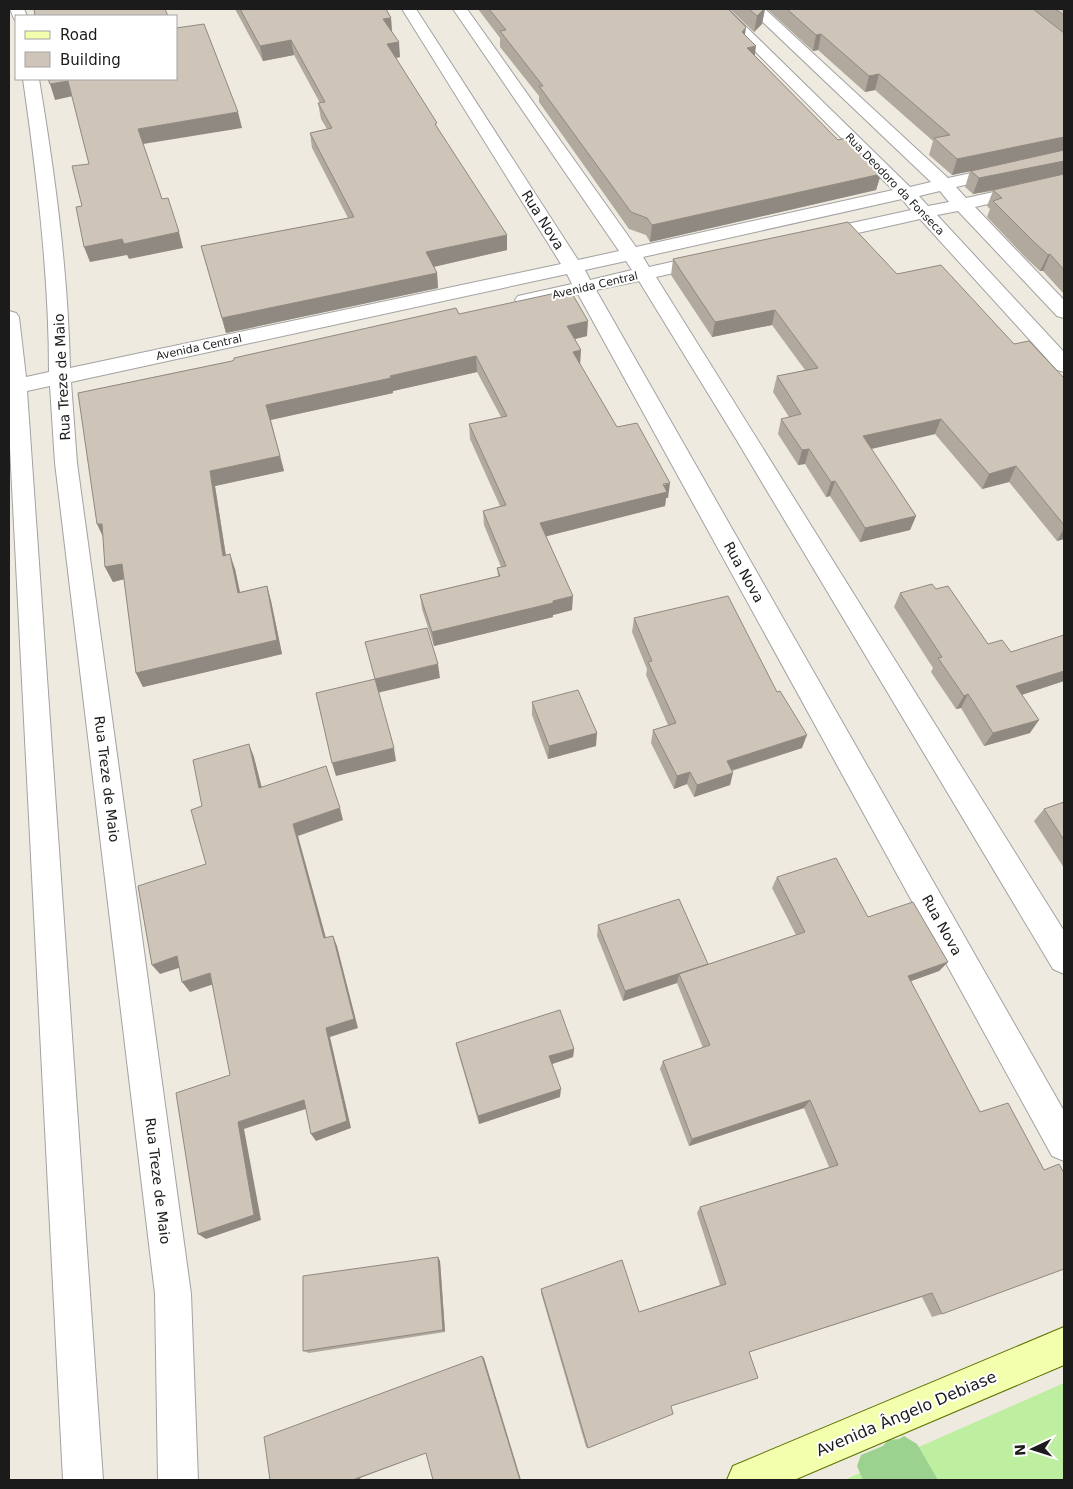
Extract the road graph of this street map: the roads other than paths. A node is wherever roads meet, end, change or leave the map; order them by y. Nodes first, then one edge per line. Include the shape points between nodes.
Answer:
1 (409, 9) edge
2 (460, 9) edge
3 (720, 9) edge
4 (756, 9) edge
5 (31, 80) edge
6 (1064, 158) edge
7 (1064, 182) edge
8 (943, 184) junction
9 (905, 192) junction
10 (960, 204) junction
11 (924, 213) junction
12 (798, 240) edge
13 (632, 254) junction
14 (722, 257) edge
15 (644, 273) junction
16 (578, 277) junction
17 (506, 304) edge
18 (1064, 312) edge
19 (9, 317) edge
20 (1064, 365) edge
21 (38, 400) edge
22 (1064, 959) edge
23 (1064, 1144) edge
24 (1064, 1346) edge
25 (83, 1480) edge
26 (178, 1480) edge
27 (747, 1480) edge

1 - 16 street, Rua Nova
2 - 13 street
3 - 9 street, Rua Deodoro da Fonseca
4 - 8 street
5 - 21 street, Rua Treze de Maio via 47,184 59,310
6 - 8 street, Avenida Central
7 - 10 street
8 - 9 street, Avenida Central
8 - 10 street
9 - 11 street, Rua Deodoro da Fonseca
9 - 13 street, Avenida Central
10 - 11 street
10 - 18 street
11 - 12 street
11 - 20 street, Rua Deodoro da Fonseca
13 - 15 street
13 - 16 street, Avenida Central
14 - 15 street, Avenida Central
15 - 16 street, Avenida Central
15 - 22 street
16 - 17 street, Avenida Central
16 - 21 street, Avenida Central
16 - 23 street, Rua Nova
19 - 21 street, Rua Treze de Maio
21 - 25 street, Rua Treze de Maio
21 - 26 street, Rua Treze de Maio via 66,463 173,1294
24 - 27 street, Avenida Ângelo Debiase

